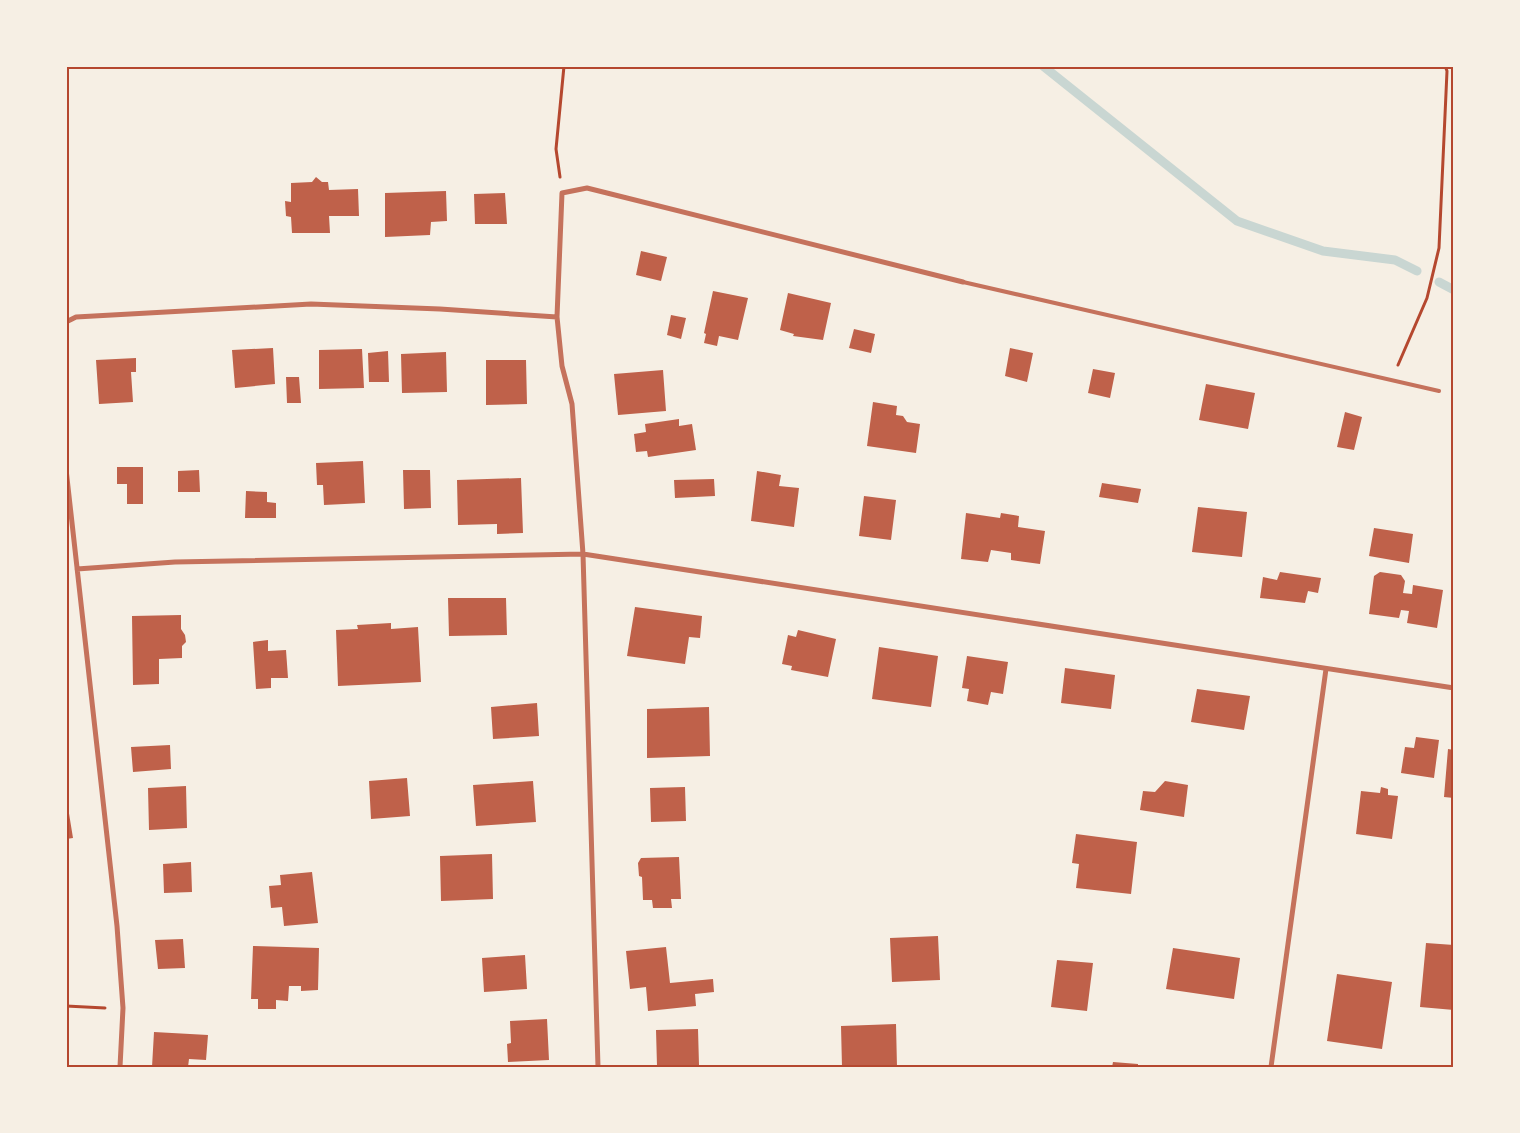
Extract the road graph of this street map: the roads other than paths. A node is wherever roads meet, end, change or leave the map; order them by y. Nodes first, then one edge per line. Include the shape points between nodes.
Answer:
1 (963, 282) joint
2 (557, 317) junction
3 (66, 322) edge
4 (1439, 391) dead end
5 (66, 470) edge
6 (583, 554) junction
7 (77, 569) junction
8 (1326, 669) junction
9 (1454, 688) edge
10 (120, 1067) edge
11 (598, 1067) edge
12 (1271, 1067) edge

1 - 2 street via 586,188 562,193
1 - 4 lane
2 - 3 street via 311,304 76,317
2 - 6 street via 562,366 572,404
5 - 7 street
6 - 7 street via 175,562
6 - 8 street
6 - 11 street
7 - 10 street via 110,854 122,1008
8 - 9 street
8 - 12 street

